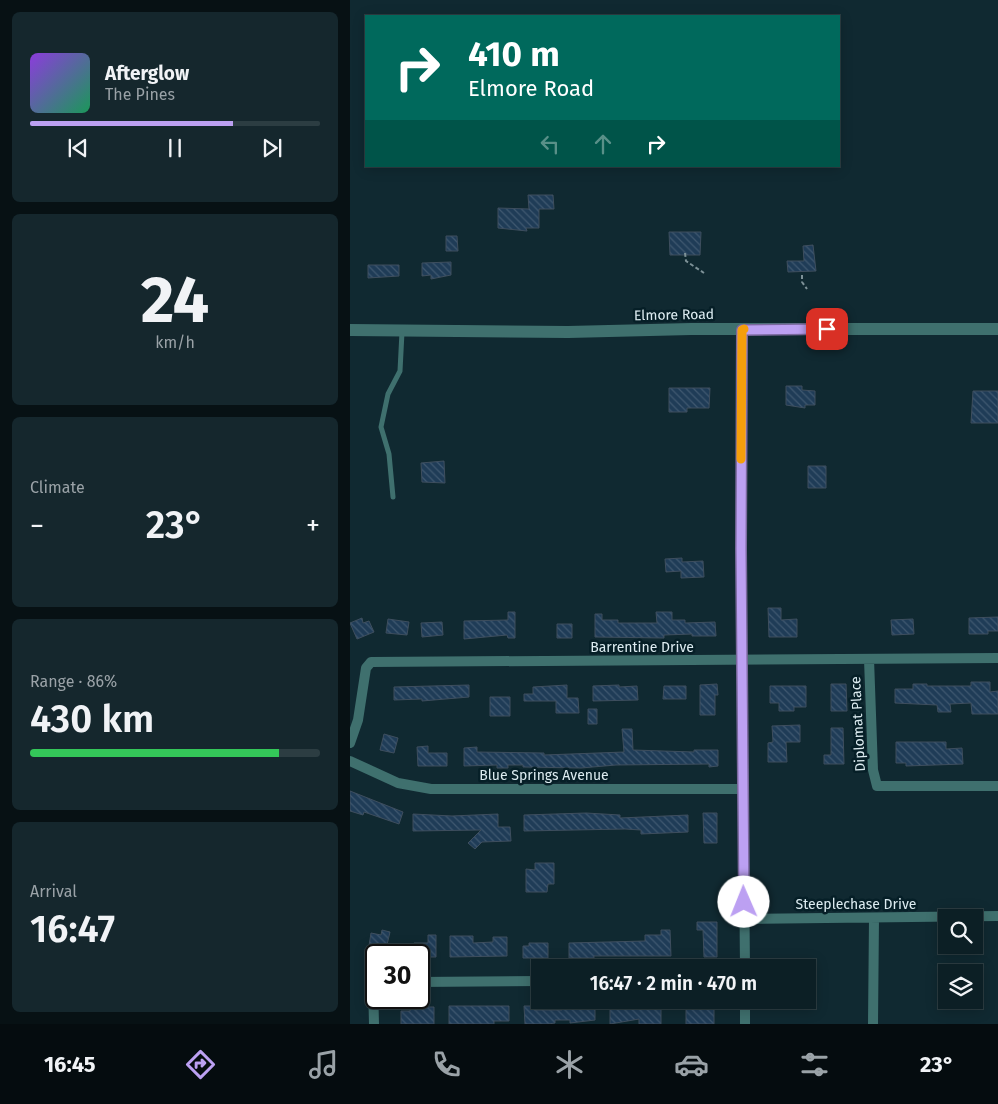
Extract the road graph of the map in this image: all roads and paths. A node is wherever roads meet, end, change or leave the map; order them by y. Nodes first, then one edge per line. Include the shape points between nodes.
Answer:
1 (685, 253) dead end
2 (704, 273) dead end
3 (802, 275) dead end
4 (807, 289) dead end
5 (402, 329) junction
6 (998, 329) edge
7 (350, 330) edge
8 (742, 330) junction
9 (393, 497) dead end
10 (869, 658) junction
11 (998, 658) edge
12 (743, 660) junction
13 (350, 743) edge
14 (350, 761) edge
15 (998, 786) edge
16 (744, 789) junction
17 (998, 916) edge
18 (745, 918) junction
19 (874, 918) junction
20 (745, 959) edge
21 (531, 981) edge
22 (430, 982) edge
23 (374, 1009) edge
24 (745, 1009) edge
25 (374, 1024) edge
26 (745, 1024) edge
27 (873, 1024) edge

1 - 2 path via 686,261
3 - 4 path
5 - 7 street, Elmore Road
5 - 8 street, Elmore Road via 568,332
5 - 9 lane via 400,371 388,394 381,427 389,454
6 - 8 street, Elmore Road
8 - 12 street
10 - 11 street, Barrentine Drive
10 - 12 street, Barrentine Drive
10 - 15 street, Diplomat Place via 873,770 877,786
12 - 13 street, Barrentine Drive via 371,662 366,668 358,720
12 - 16 street
14 - 16 street, Blue Springs Avenue via 398,783 431,789
16 - 18 street
17 - 19 street, Steeplechase Drive
18 - 19 street, Steeplechase Drive
18 - 20 street
19 - 27 street
21 - 22 street
23 - 25 street
24 - 26 street

